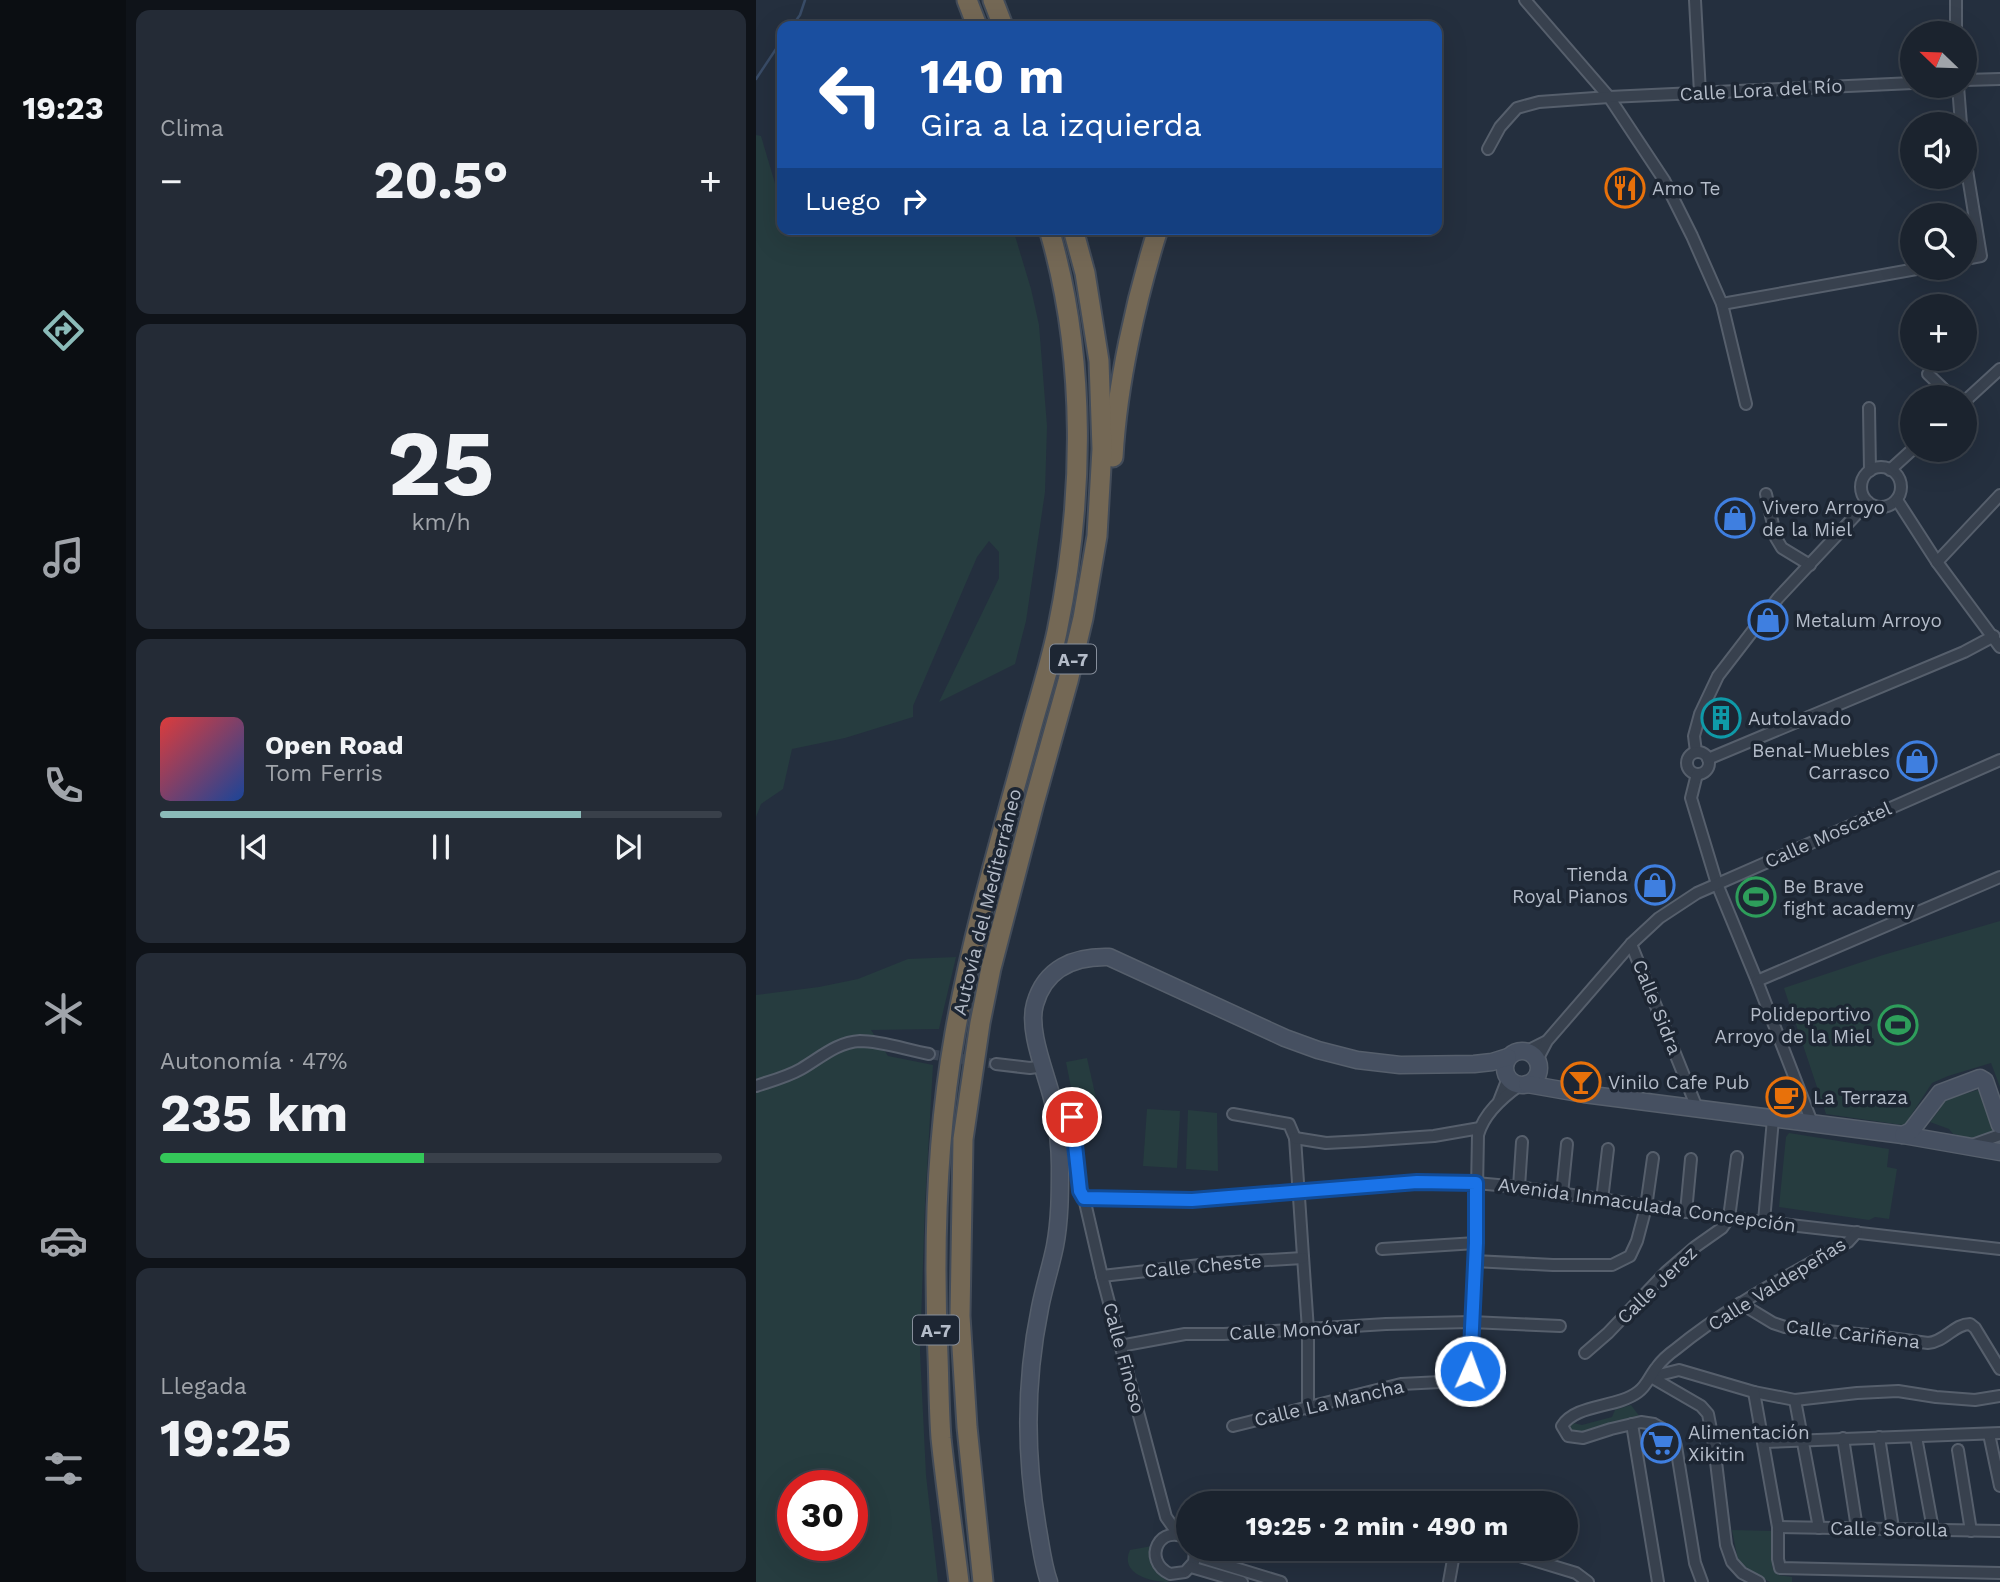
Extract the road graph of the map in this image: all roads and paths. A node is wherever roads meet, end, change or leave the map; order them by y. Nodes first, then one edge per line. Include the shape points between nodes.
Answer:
1 (967, 0) edge
2 (993, 0) edge
3 (1525, 0) edge
4 (1695, 0) edge
5 (1956, 0) edge
6 (975, 21) edge
7 (1001, 21) edge
8 (1956, 21) edge
9 (2000, 79) edge
10 (1978, 80) edge
11 (1900, 84) edge
12 (1700, 93) junction
13 (1609, 97) junction
14 (1488, 149) dead end
15 (1977, 232) edge
16 (1040, 235) edge
17 (1051, 235) edge
18 (1075, 235) edge
19 (1156, 235) edge
20 (1977, 257) edge
21 (1900, 272) edge
22 (1721, 304) junction
23 (1068, 320) junction
24 (2000, 369) edge
25 (1928, 374) dead end
26 (1939, 385) edge
27 (1977, 390) edge
28 (1746, 404) dead end
29 (1869, 408) dead end
30 (1900, 461) edge
31 (1890, 470) junction
32 (1870, 471) junction
33 (1766, 494) dead end
34 (2000, 495) edge
35 (1897, 500) junction
36 (1868, 502) junction
37 (1097, 536) junction
38 (1937, 562) junction
39 (1810, 565) junction
40 (1994, 636) junction
41 (2000, 647) edge
42 (1696, 752) junction
43 (1708, 759) junction
44 (2000, 761) edge
45 (1697, 774) junction
46 (2000, 877) edge
47 (1717, 884) junction
48 (1631, 944) junction
49 (1758, 981) junction
50 (929, 1054) tunnel mouth
51 (1508, 1057) junction
52 (1534, 1060) junction
53 (996, 1064) tunnel mouth
54 (1463, 1065) junction
55 (1044, 1066) junction
56 (1516, 1081) junction
57 (756, 1086) edge
58 (1555, 1088) junction
59 (1698, 1108) junction
60 (1233, 1114) dead end
61 (1072, 1117) dead end
62 (1773, 1119) junction
63 (1813, 1125) junction
64 (2000, 1125) edge
65 (1480, 1128) junction
66 (1903, 1135) junction
67 (2000, 1135) edge
68 (1295, 1138) junction
69 (1522, 1142) dead end
70 (1567, 1144) dead end
71 (1966, 1145) junction
72 (1608, 1149) dead end
73 (2000, 1152) edge
74 (1737, 1157) dead end
75 (1653, 1158) dead end
76 (1691, 1159) dead end
77 (1476, 1183) junction
78 (1519, 1187) junction
79 (1298, 1193) junction
80 (1082, 1194) junction
81 (1562, 1194) junction
82 (1602, 1200) junction
83 (1646, 1207) junction
84 (1686, 1212) junction
85 (1729, 1218) junction
86 (1764, 1221) junction
87 (1857, 1233) junction
88 (1476, 1243) junction
89 (1382, 1249) dead end
90 (2000, 1249) edge
91 (1303, 1258) junction
92 (1474, 1261) junction
93 (1102, 1276) junction
94 (1740, 1303) junction
95 (1471, 1322) junction
96 (1560, 1326) dead end
97 (1308, 1330) junction
98 (1120, 1346) junction
99 (1585, 1353) dead end
100 (1998, 1364) edge
101 (1651, 1377) junction
102 (1754, 1392) junction
103 (2000, 1396) edge
104 (1795, 1400) junction
105 (1308, 1409) junction
106 (1632, 1424) junction
107 (1233, 1426) dead end
108 (1994, 1433) edge
109 (941, 1435) junction
110 (1879, 1437) junction
111 (1916, 1437) junction
112 (1843, 1438) junction
113 (1803, 1440) junction
114 (1764, 1441) junction
115 (1958, 1450) dead end
116 (2000, 1486) edge
117 (1166, 1517) junction
118 (1778, 1527) junction
119 (1176, 1528) edge
120 (1819, 1528) junction
121 (1857, 1528) junction
122 (1893, 1528) junction
123 (1933, 1529) junction
124 (1971, 1531) junction
125 (2000, 1531) edge
126 (1176, 1535) edge
127 (1162, 1539) junction
128 (1221, 1561) edge
129 (1453, 1561) edge
130 (1536, 1561) edge
131 (2000, 1573) edge
132 (1188, 1574) edge
133 (1173, 1578) edge
134 (946, 1582) edge
135 (959, 1582) edge
136 (983, 1582) edge
137 (1049, 1582) edge
138 (1242, 1582) edge
139 (1281, 1582) edge
140 (1449, 1582) edge
141 (1588, 1582) edge
142 (1658, 1582) edge
143 (1702, 1582) edge
144 (1759, 1582) edge

1 - 6 highway
2 - 7 highway
3 - 13 street
4 - 12 street
5 - 8 street
9 - 10 street
11 - 12 street, Calle Lora del Río
12 - 13 street, Calle Lora del Río
13 - 14 street, Calle Lora del Río via 1517,108
13 - 22 street via 1664,180
15 - 20 street via 1981,256
16 - 23 highway
17 - 23 highway, Autovía del Mediterráneo / A-7
18 - 37 highway, Autovía del Mediterráneo / A-7 via 1099,361 1102,449
19 - 37 highway via 1127,361 1110,498
21 - 22 street
22 - 28 street
23 - 109 highway, Autovía del Mediterráneo / A-7 via 1074,359 1076,467 1068,575 975,936 941,1136 935,1236
24 - 27 street
25 - 26 street
29 - 32 street
30 - 31 street
31 - 32 street
31 - 35 street via 1900,479
32 - 36 street via 1862,489
33 - 39 street via 1782,548
34 - 38 street
35 - 36 street via 1884,507
35 - 38 street
36 - 39 street
37 - 136 highway, Autovía del Mediterráneo / A-7 via 1068,681 991,968 963,1139 960,1316
38 - 40 street
39 - 42 street via 1718,676 1700,714 1694,736
40 - 41 street
40 - 43 street
42 - 43 street
42 - 45 street via 1687,762
43 - 45 street via 1707,770
44 - 47 street, Calle Moscatel
45 - 47 street via 1691,798
46 - 49 street
47 - 48 street, Calle Moscatel via 1659,918
47 - 49 street
48 - 52 street, Calle Moscatel
48 - 59 street, Calle Sidra
49 - 63 street
50 - 57 street via 867,1042 847,1043 801,1069
51 - 52 street via 1517,1051
51 - 54 street
51 - 56 street via 1505,1066
52 - 56 street via 1535,1079
52 - 58 street via 1544,1080
53 - 55 street
54 - 55 street via 1383,1064 1318,1050 1119,961 1089,956 1063,965 1037,998 1033,1019
54 - 56 street
55 - 137 street via 1058,1135 1059,1196 1055,1245 1033,1354 1028,1416 1033,1504
56 - 58 street
56 - 65 street
58 - 59 street
59 - 62 street
60 - 68 street via 1289,1124
61 - 80 street, Calle Finoso
62 - 63 street
62 - 86 street
63 - 66 street
64 - 66 street via 1980,1078 1940,1093
65 - 68 street via 1351,1142
65 - 77 street
66 - 71 street
67 - 71 street
68 - 79 street
69 - 78 street
70 - 81 street
71 - 73 street
72 - 82 street
74 - 85 street
75 - 83 street
76 - 84 street
77 - 78 street, Avenida Inmaculada Concepción
77 - 79 street, Avenida Inmaculada Concepción via 1417,1182
77 - 88 street
78 - 81 street, Avenida Inmaculada Concepción
79 - 80 street, Avenida Inmaculada Concepción via 1192,1200
79 - 91 street
80 - 93 street, Calle Finoso
81 - 82 street, Avenida Inmaculada Concepción
82 - 83 street, Avenida Inmaculada Concepción
83 - 84 street, Avenida Inmaculada Concepción
83 - 92 street via 1630,1256 1612,1265
84 - 85 street, Avenida Inmaculada Concepción
85 - 86 street, Avenida Inmaculada Concepción
85 - 99 street, Calle Jerez via 1666,1272
86 - 87 street, Avenida Inmaculada Concepción
87 - 90 street, Avenida Inmaculada Concepción
87 - 94 street, Calle Valdepeñas
88 - 89 street
88 - 92 street
91 - 93 street, Calle Cheste
91 - 97 street
92 - 95 street
93 - 98 street, Calle Finoso
94 - 100 street, Calle Cariñena via 1785,1327 1928,1343 1970,1324
94 - 101 street, Calle Valdepeñas via 1676,1349
95 - 96 street, Calle Monóvar
95 - 97 street, Calle Monóvar
95 - 105 street, Calle La Mancha via 1468,1379 1401,1384
97 - 98 street, Calle Monóvar via 1185,1334
97 - 105 street
98 - 117 street, Calle Finoso
101 - 102 street via 1679,1370
101 - 106 street, Calle Valdepeñas via 1640,1392 1626,1400 1579,1413 1562,1426 1568,1436 1583,1438
101 - 144 street via 1708,1414 1726,1545 1732,1562
102 - 104 street
102 - 114 street
103 - 104 street via 1975,1400 1898,1391
104 - 113 street
105 - 107 street, Calle La Mancha
106 - 142 street
106 - 143 street via 1654,1424 1672,1434
108 - 111 street
108 - 116 street
109 - 134 highway
109 - 135 highway, Autovía del Mediterráneo / A-7
110 - 111 street
110 - 112 street
110 - 122 street
111 - 123 street
112 - 113 street
112 - 121 street
113 - 114 street
113 - 120 street
114 - 118 street
115 - 124 street
117 - 119 street, Calle Finoso
117 - 127 street, Calle Finoso
118 - 120 street, Calle Sorolla
118 - 131 street via 1780,1568
120 - 121 street, Calle Sorolla
121 - 122 street, Calle Sorolla
122 - 123 street, Calle Sorolla
123 - 124 street, Calle Sorolla
124 - 125 street, Calle Sorolla
126 - 127 street
127 - 133 street, Calle Finoso via 1155,1556
128 - 139 street
129 - 140 street
130 - 141 street via 1576,1573
132 - 133 street
132 - 138 street

